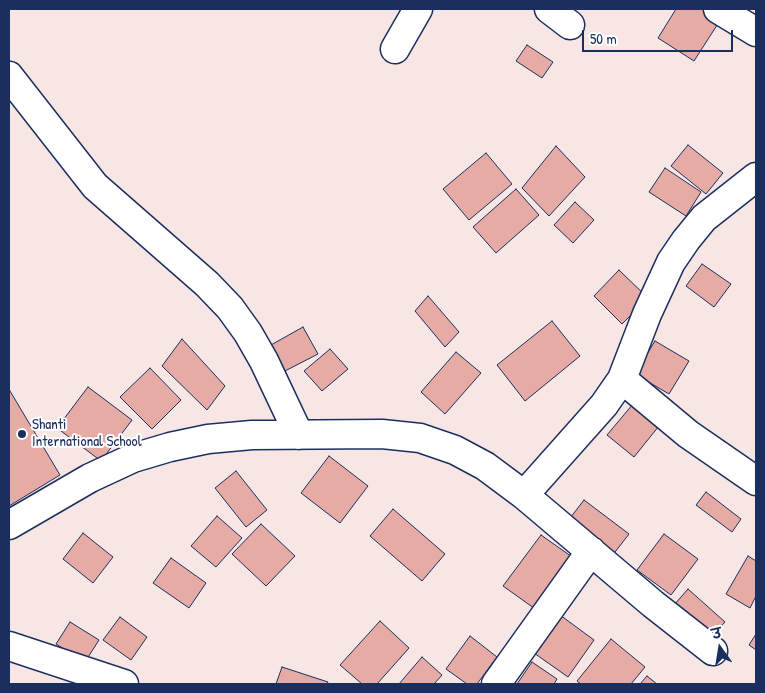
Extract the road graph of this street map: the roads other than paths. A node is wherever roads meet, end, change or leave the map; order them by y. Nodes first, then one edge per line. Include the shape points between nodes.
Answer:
1 (418, 9) edge
2 (718, 9) edge
3 (756, 32) edge
4 (395, 49) dead end
5 (9, 76) edge
6 (756, 177) edge
7 (622, 379) junction
8 (299, 435) junction
9 (756, 481) edge
10 (524, 495) junction
11 (9, 525) edge
12 (591, 551) junction
13 (9, 646) edge
14 (713, 651) dead end
15 (68, 676) edge
16 (124, 684) edge
17 (496, 684) edge

1 - 4 street
2 - 3 street
5 - 8 street via 95,186 230,308 264,361
6 - 7 street via 704,218 671,262
7 - 9 street via 688,434
7 - 10 street via 604,405
8 - 10 street via 382,434 420,438 455,450 485,466
8 - 11 street via 208,439 133,458 90,478
10 - 12 street
12 - 14 street
12 - 17 street
13 - 15 street
15 - 16 street

